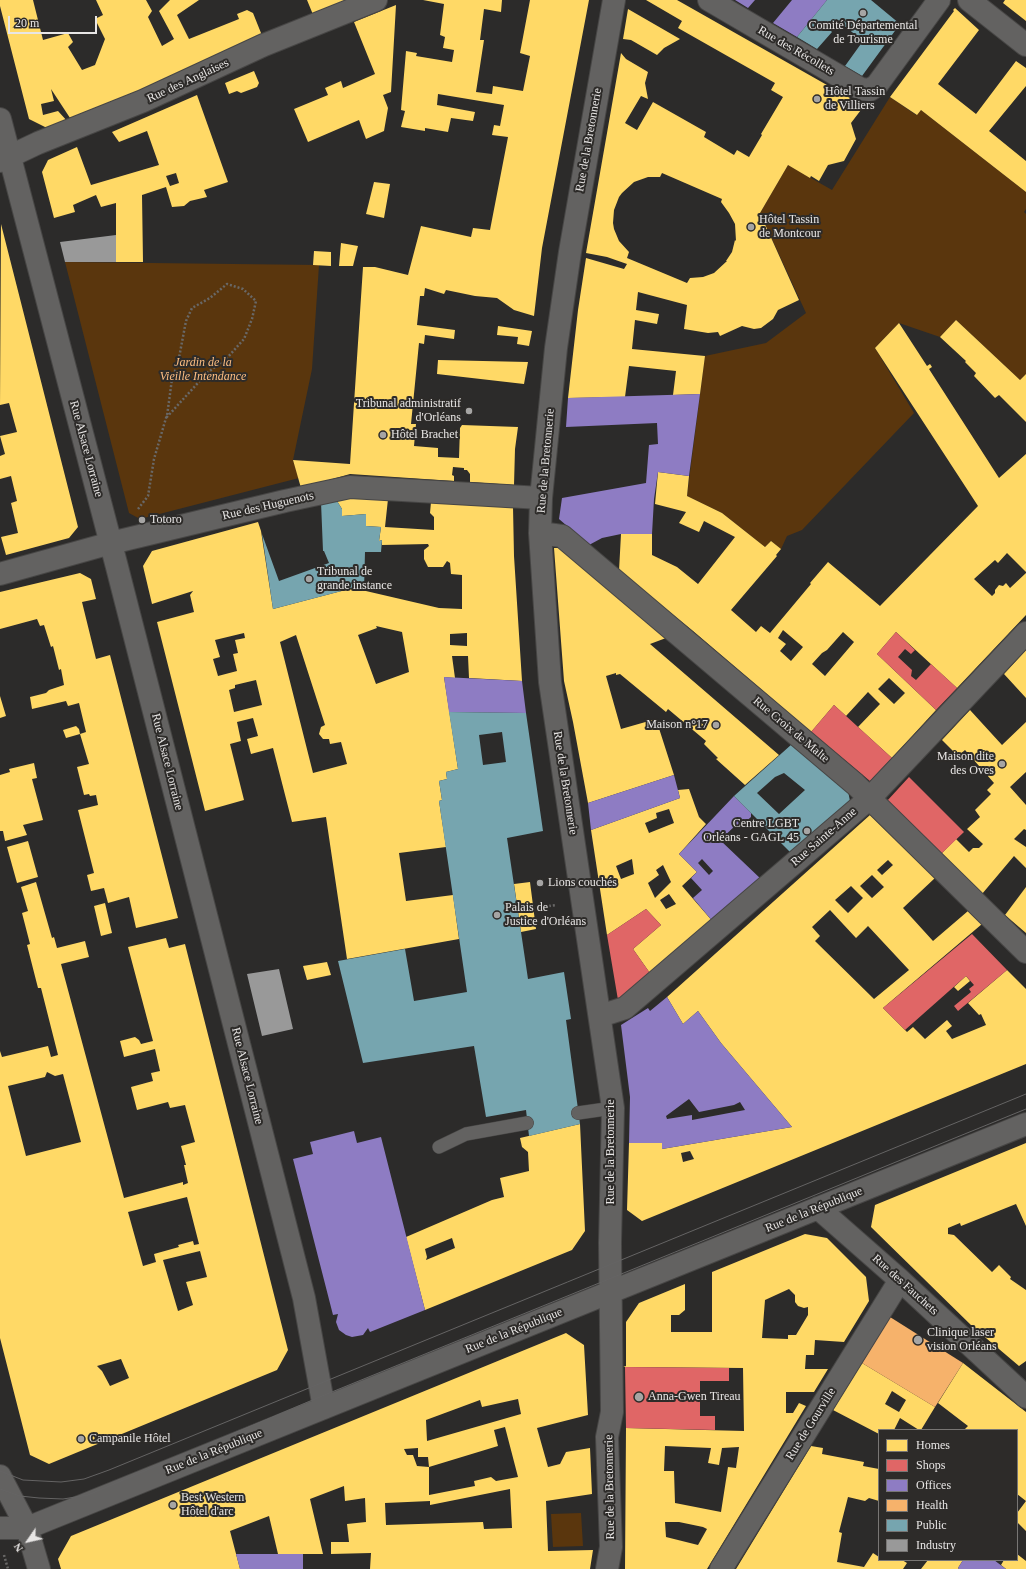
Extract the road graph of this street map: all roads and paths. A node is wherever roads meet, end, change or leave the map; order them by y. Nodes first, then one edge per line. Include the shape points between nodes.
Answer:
1 (376, 0) edge
2 (614, 0) edge
3 (708, 0) edge
4 (939, 0) edge
5 (969, 0) edge
6 (1026, 45) edge
7 (0, 120) edge
8 (4, 159) edge
9 (166, 418) junction
10 (541, 498) junction
11 (135, 512) dead end
12 (540, 533) junction
13 (111, 543) junction
14 (0, 574) edge
15 (1026, 633) edge
16 (870, 798) junction
17 (559, 905) dead end
18 (533, 908) dead end
19 (1026, 952) edge
20 (600, 1016) junction
21 (613, 1108) junction
22 (578, 1113) dead end
23 (527, 1123) dead end
24 (1026, 1124) edge
25 (439, 1147) dead end
26 (818, 1208) junction
27 (900, 1280) junction
28 (610, 1293) junction
29 (1026, 1397) edge
30 (324, 1408) junction
31 (0, 1476) edge
32 (0, 1528) edge
33 (27, 1528) junction
34 (39, 1569) edge
35 (607, 1569) edge
36 (721, 1569) edge

1 - 8 street, Rue des Anglaises via 264,45 143,101
2 - 10 street, Rue de la Bretonnerie via 556,348
3 - 4 street, Rue des Récollets via 861,89 870,90 877,85
5 - 6 street
7 - 8 street, Rue Alsace Lorraine
8 - 13 street, Rue Alsace Lorraine
9 - 9 path via 172,379 178,363 186,321 192,308 227,284 243,289 256,302 244,339 228,357 207,373
9 - 11 path via 154,459 148,496
10 - 12 street, Rue de la Bretonnerie
10 - 13 street, Rue des Huguenots via 350,487
12 - 16 street, Rue Croix de Malte via 562,536
12 - 20 street, Rue de la Bretonnerie via 550,682
13 - 14 street, Rue des Huguenots
13 - 30 street, Rue Alsace Lorraine via 304,1298
15 - 16 street, Rue Sainte-Anne
16 - 19 street, Rue Croix de Malte
16 - 20 street, Rue Sainte-Anne via 625,1008
17 - 18 path
20 - 21 street, Rue de la Bretonnerie
21 - 22 lane
21 - 28 street, Rue de la Bretonnerie
23 - 25 lane via 466,1134
24 - 26 street, Rue de la République
26 - 27 street, Rue des Fauchets
26 - 28 street, Rue de la République
27 - 29 street, Rue des Fauchets
27 - 36 street, Rue de Gourville
28 - 30 street, Rue de la République
28 - 35 street, Rue de la Bretonnerie via 612,1412 607,1437 611,1547
30 - 33 street, Rue de la République
31 - 33 street
32 - 33 street, Rue de la République
33 - 34 street

